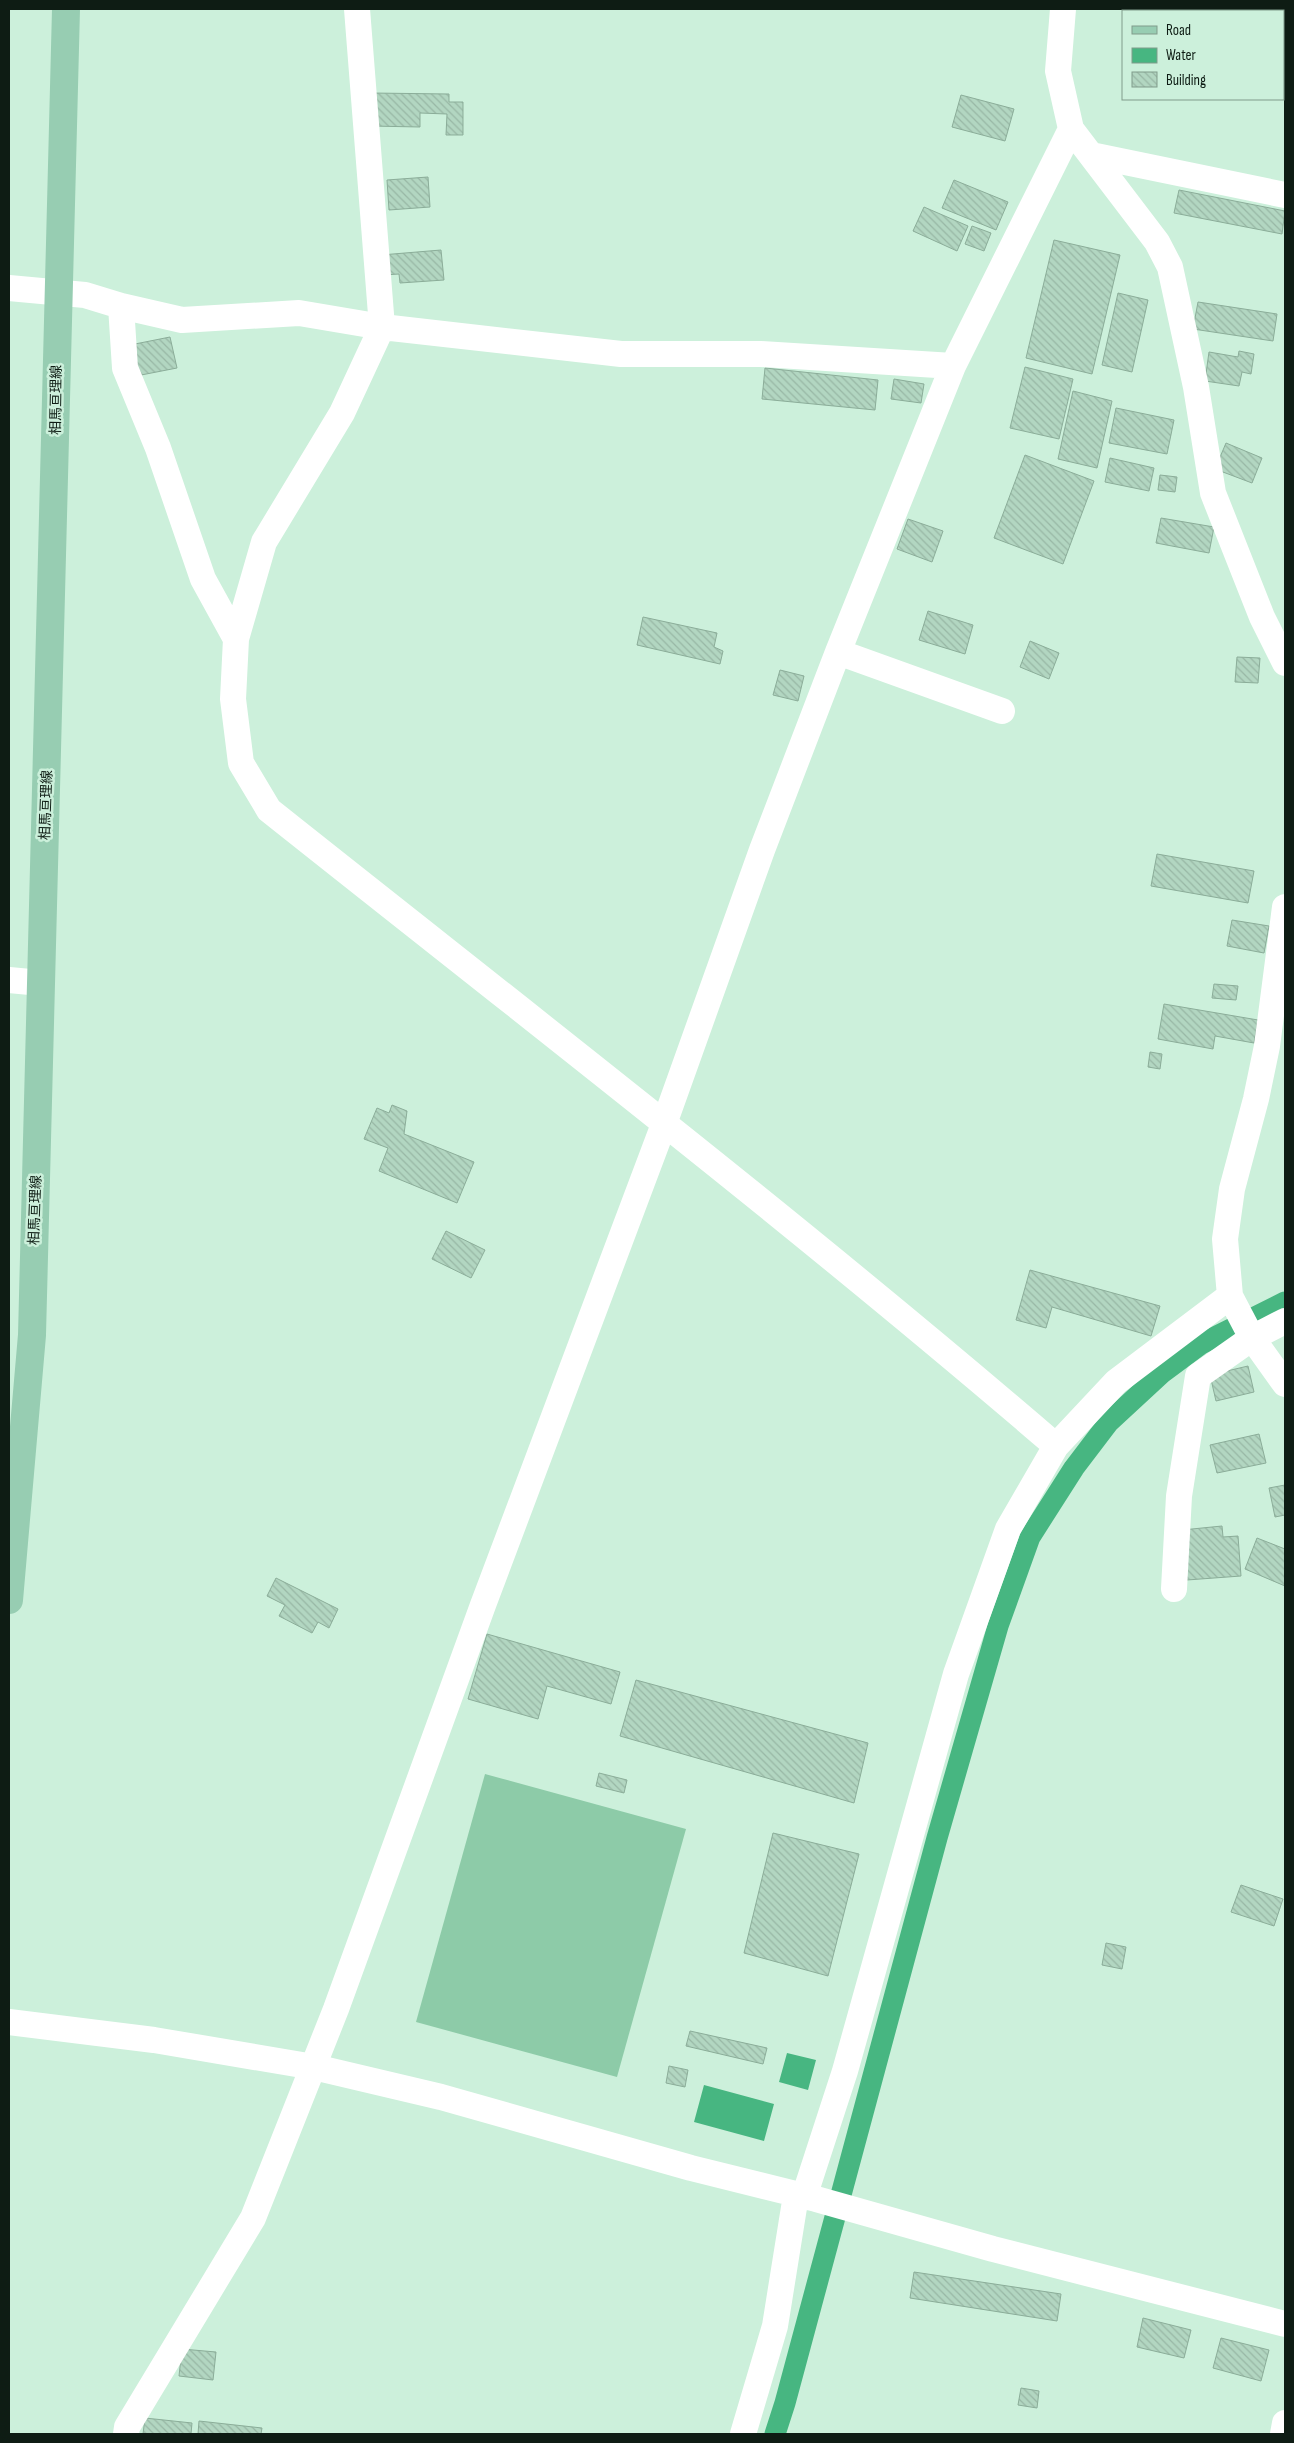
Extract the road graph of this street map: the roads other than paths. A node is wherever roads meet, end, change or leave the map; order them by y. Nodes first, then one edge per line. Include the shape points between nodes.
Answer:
1 (66, 9) edge
2 (357, 9) edge
3 (1063, 9) edge
4 (1071, 129) junction
5 (1091, 156) junction
6 (1285, 195) edge
7 (9, 288) edge
8 (58, 292) junction
9 (121, 306) junction
10 (382, 327) junction
11 (953, 366) junction
12 (236, 640) junction
13 (838, 652) junction
14 (1285, 663) edge
15 (1002, 711) dead end
16 (1285, 907) edge
17 (9, 980) edge
18 (41, 982) junction
19 (664, 1124) junction
20 (1230, 1296) junction
21 (1285, 1321) edge
22 (1252, 1338) junction
23 (1285, 1384) edge
24 (1056, 1446) junction
25 (1174, 1589) dead end
26 (9, 1600) edge
27 (9, 2022) edge
28 (314, 2067) junction
29 (805, 2197) junction
30 (1285, 2324) edge
31 (1285, 2423) edge
32 (126, 2434) edge
33 (743, 2434) edge
34 (1284, 2434) edge

1 - 8 main road, 相馬亘理線
2 - 10 street
3 - 4 street via 1058,71
4 - 5 street
4 - 11 street
5 - 6 street
5 - 14 street via 1157,242 1170,267 1196,387 1213,493 1262,617
7 - 8 street
8 - 9 street via 86,294
8 - 18 main road, 相馬亘理線
9 - 10 street via 182,320 299,313
9 - 12 street via 125,368 158,448 203,579
10 - 11 street via 621,354 761,354
10 - 12 street via 342,413 264,542
11 - 13 street
12 - 19 street via 233,699 241,763 269,810
13 - 15 street
13 - 19 street via 762,850
16 - 20 street via 1267,1046 1232,1189 1225,1239
17 - 18 street
18 - 26 main road, 相馬亘理線 via 32,1335
19 - 24 street via 936,1344
19 - 28 street
20 - 22 street
20 - 24 street via 1116,1382
21 - 22 street
22 - 23 street
22 - 25 street via 1198,1376 1179,1496
24 - 29 street via 1008,1529 956,1674 845,2071
27 - 28 street via 154,2040
28 - 29 street via 442,2097
28 - 32 street via 253,2218 127,2427
29 - 30 street
29 - 33 street via 775,2326
31 - 34 street

